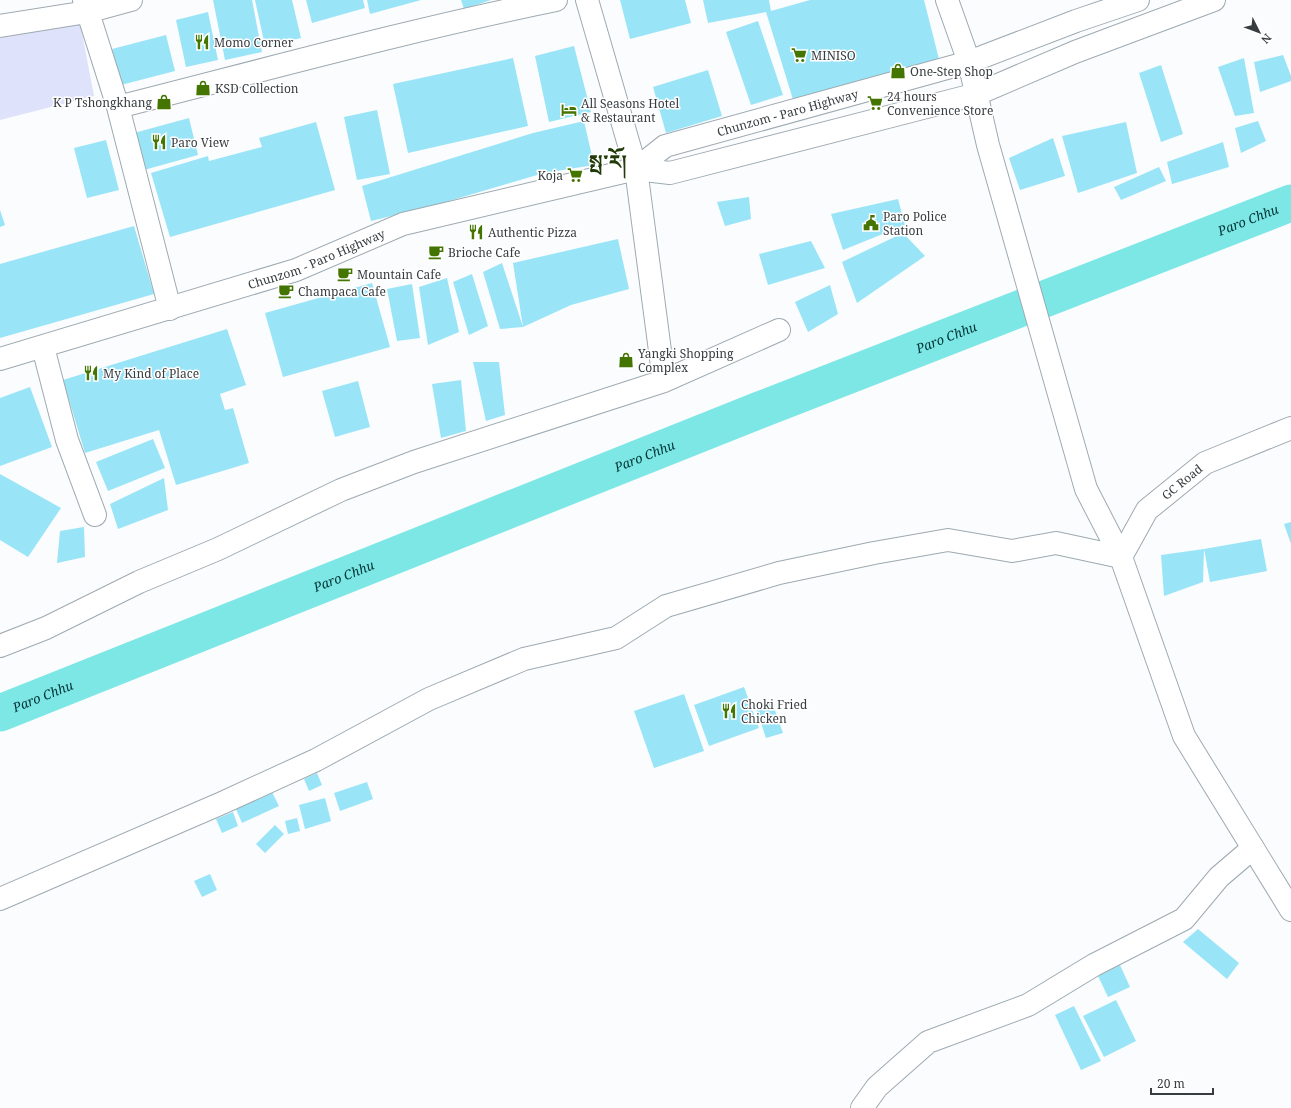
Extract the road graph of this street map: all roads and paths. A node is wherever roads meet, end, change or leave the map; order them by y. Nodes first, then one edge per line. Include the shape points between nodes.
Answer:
1 (131, 0) edge
2 (556, 0) edge
3 (587, 0) edge
4 (947, 0) edge
5 (1138, 0) edge
6 (1209, 1) edge
7 (85, 6) edge
8 (0, 26) edge
9 (968, 62) junction
10 (977, 94) junction
11 (118, 107) junction
12 (636, 169) junction
13 (170, 309) junction
14 (779, 330) dead end
15 (43, 347) junction
16 (0, 359) edge
17 (664, 381) junction
18 (1291, 428) edge
19 (94, 515) dead end
20 (1120, 557) junction
21 (0, 646) edge
22 (1253, 848) junction
23 (0, 899) edge
24 (1291, 910) edge
25 (862, 1108) edge

1 - 7 street
2 - 11 street via 355,46
3 - 12 street
4 - 9 street
5 - 9 street, Chunzom - Paro Highway
6 - 10 street, Chunzom - Paro Highway via 1075,52
7 - 8 street
7 - 11 street
9 - 10 street
9 - 12 street, Chunzom - Paro Highway via 665,146
10 - 12 street, Chunzom - Paro Highway via 670,172
10 - 20 street via 988,145 1086,490
11 - 13 street
12 - 13 street, Chunzom - Paro Highway via 403,224 296,270
12 - 17 street
13 - 15 street, Chunzom - Paro Highway
14 - 17 street
15 - 16 street, Chunzom - Paro Highway
15 - 19 street via 67,440
17 - 21 street via 414,462 341,490 46,628
18 - 20 street, GC Road via 1205,463 1147,510
20 - 22 street via 1184,736
20 - 23 street via 1056,543 1012,551 948,540 779,573 666,606 616,638 524,659 429,699 309,764
22 - 24 street
22 - 25 street via 1219,877 1184,919 1094,965 1028,1005 928,1042 877,1087

